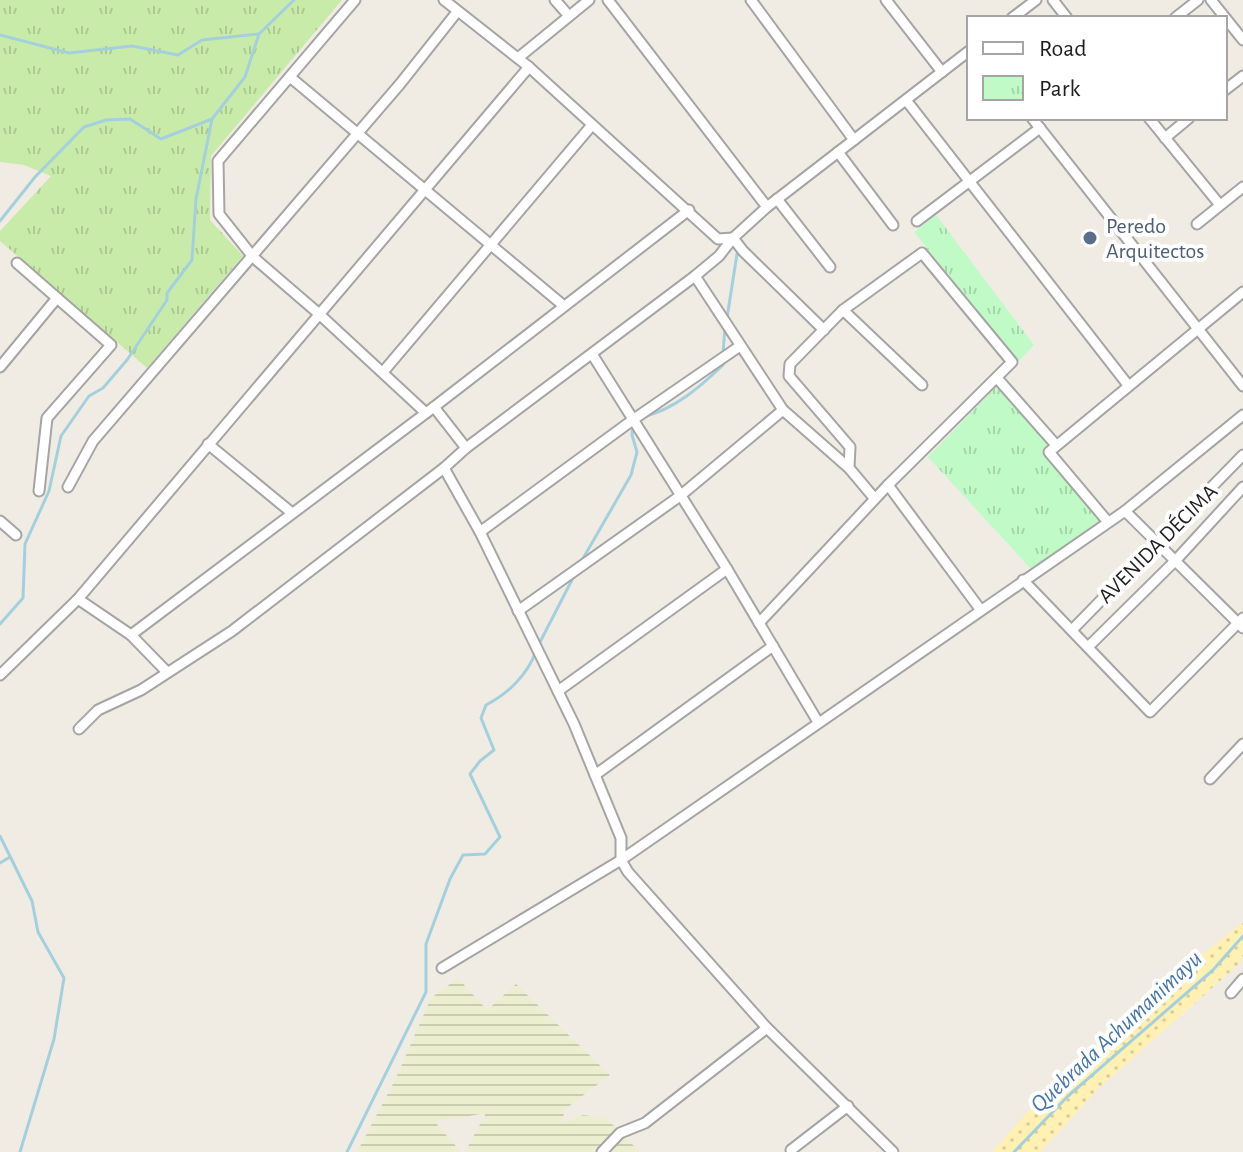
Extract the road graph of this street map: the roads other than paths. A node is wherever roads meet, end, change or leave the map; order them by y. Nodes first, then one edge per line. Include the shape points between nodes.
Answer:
1 (355, 0) edge
2 (444, 0) edge
3 (555, 0) edge
4 (589, 0) edge
5 (608, 0) edge
6 (751, 0) edge
7 (886, 0) edge
8 (1053, 0) edge
9 (1198, 0) edge
10 (1211, 0) edge
11 (1030, 2) edge
12 (457, 12) junction
13 (569, 16) junction
14 (1014, 16) edge
15 (1065, 16) edge
16 (1178, 16) edge
17 (1224, 16) edge
18 (1227, 20) edge
19 (1243, 40) edge
20 (967, 53) edge
21 (518, 58) junction
22 (529, 67) junction
23 (942, 72) junction
24 (1243, 76) edge
25 (290, 77) junction
26 (1227, 88) edge
27 (906, 100) junction
28 (1034, 120) edge
29 (1151, 120) edge
30 (1187, 120) edge
31 (592, 125) junction
32 (1040, 128) junction
33 (359, 133) junction
34 (1165, 138) junction
35 (854, 140) junction
36 (838, 152) junction
37 (970, 182) junction
38 (1243, 187) edge
39 (425, 189) junction
40 (777, 199) junction
41 (1220, 205) junction
42 (767, 207) junction
43 (689, 210) junction
44 (917, 221) dead end
45 (1197, 224) dead end
46 (893, 225) dead end
47 (733, 238) junction
48 (491, 245) junction
49 (253, 257) junction
50 (17, 263) dead end
51 (830, 267) dead end
52 (695, 276) junction
53 (1243, 292) edge
54 (57, 298) junction
55 (564, 306) junction
56 (843, 310) junction
57 (318, 313) junction
58 (824, 330) junction
59 (1198, 330) junction
60 (740, 346) junction
61 (592, 354) junction
62 (0, 367) edge
63 (383, 372) junction
64 (997, 378) junction
65 (922, 385) dead end
66 (1128, 385) junction
67 (1243, 386) edge
68 (430, 410) junction
69 (783, 410) junction
70 (1243, 415) edge
71 (634, 419) junction
72 (208, 444) junction
73 (1056, 445) junction
74 (466, 448) junction
75 (1243, 455) edge
76 (444, 468) junction
77 (849, 468) junction
78 (888, 485) junction
79 (68, 487) dead end
80 (1243, 487) edge
81 (39, 491) dead end
82 (680, 496) junction
83 (875, 499) junction
84 (1125, 511) junction
85 (292, 513) junction
86 (0, 521) edge
87 (1108, 522) junction
88 (480, 532) junction
89 (16, 535) dead end
90 (1158, 541) junction
91 (1176, 560) junction
92 (727, 569) junction
93 (1023, 580) junction
94 (78, 599) junction
95 (980, 609) junction
96 (518, 611) junction
97 (759, 623) junction
98 (1241, 623) edge
99 (1072, 630) junction
100 (131, 635) junction
101 (773, 646) junction
102 (1088, 647) junction
103 (166, 671) junction
104 (0, 675) edge
105 (558, 691) junction
106 (818, 722) junction
107 (79, 729) dead end
108 (1243, 744) edge
109 (595, 775) junction
110 (1210, 779) dead end
111 (621, 860) junction
112 (442, 968) dead end
113 (1243, 979) edge
114 (1231, 993) dead end
115 (767, 1028) junction
116 (848, 1106) junction
117 (791, 1150) edge
118 (602, 1152) edge
119 (893, 1152) edge

1 - 25 street
2 - 12 street
3 - 13 street
4 - 13 street
5 - 42 street
6 - 35 street
7 - 23 street
8 - 15 street
9 - 16 street
10 - 17 street
11 - 14 street
12 - 21 street
12 - 33 street
13 - 21 street
18 - 19 street
20 - 23 street
21 - 22 street
22 - 31 street
22 - 39 street
23 - 27 street
24 - 26 street
25 - 33 street
25 - 49 street via 218,161 219,214
27 - 35 street
27 - 37 street
28 - 32 street
29 - 34 street
30 - 34 street
31 - 43 street
31 - 48 street
32 - 37 street
32 - 59 street
33 - 39 street
33 - 49 street
34 - 41 street
35 - 36 street
36 - 40 street
36 - 46 street
37 - 44 street
37 - 66 street
38 - 41 street
39 - 48 street
39 - 57 street
40 - 42 street
40 - 51 street
41 - 45 street
42 - 47 street
43 - 47 street via 718,239
43 - 55 street
47 - 52 street
47 - 58 street
48 - 55 street
48 - 63 street
49 - 57 street
49 - 79 street via 93,441
50 - 54 street
52 - 60 street
52 - 61 street
53 - 59 street
54 - 62 street
54 - 81 street via 111,345 47,418
55 - 68 street
56 - 58 street
56 - 64 street via 922,253 1012,362
56 - 65 street
57 - 63 street
57 - 72 street
58 - 77 street via 790,364 789,376 850,447
59 - 66 street
59 - 67 street
60 - 69 street
60 - 71 street
61 - 71 street
61 - 74 street
63 - 68 street
64 - 73 street
64 - 78 street
66 - 73 street
68 - 74 street
68 - 85 street
69 - 77 street
69 - 82 street
70 - 84 street
71 - 82 street
71 - 88 street
72 - 85 street
72 - 94 street
73 - 87 street via 1049,452
74 - 76 street
75 - 90 street, AVENIDA DÉCIMA
76 - 88 street
76 - 103 street via 265,607
77 - 83 street
78 - 83 street
78 - 95 street
80 - 91 street, AVENIDA DÉCIMA
82 - 92 street
82 - 96 street
83 - 97 street
84 - 87 street
84 - 90 street
85 - 100 street
86 - 89 street
87 - 93 street
88 - 96 street
90 - 91 street
90 - 99 street, AVENIDA DÉCIMA
91 - 98 street
91 - 102 street, AVENIDA DÉCIMA
92 - 97 street
92 - 105 street
93 - 95 street
93 - 99 street
94 - 100 street
94 - 104 street
95 - 106 street
96 - 105 street
97 - 101 street
98 - 102 street via 1150,712
99 - 102 street
100 - 103 street
101 - 106 street
101 - 109 street
103 - 107 street via 141,690 98,710
105 - 109 street
106 - 111 street
108 - 110 street
109 - 111 street via 621,838
111 - 112 street
111 - 115 street
113 - 114 street
115 - 116 street
115 - 118 street via 645,1123 620,1133
116 - 117 street
116 - 119 street

